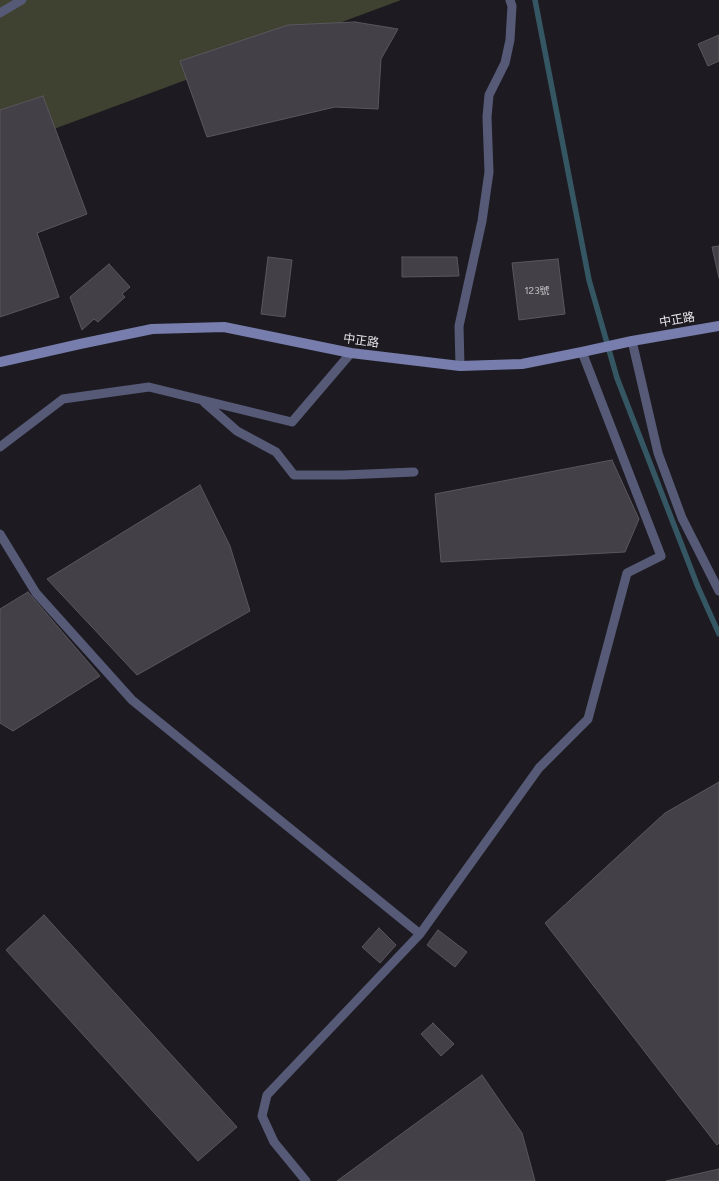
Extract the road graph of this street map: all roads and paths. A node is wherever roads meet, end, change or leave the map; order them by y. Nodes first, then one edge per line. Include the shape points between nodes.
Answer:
1 (22, 0) edge
2 (510, 0) edge
3 (0, 13) edge
4 (719, 326) edge
5 (632, 341) junction
6 (582, 352) junction
7 (351, 353) junction
8 (0, 362) edge
9 (460, 366) junction
10 (202, 400) junction
11 (0, 447) edge
12 (414, 472) dead end
13 (0, 534) edge
14 (719, 592) edge
15 (420, 934) junction
16 (306, 1181) edge

1 - 3 lane
2 - 9 lane via 510,40 505,63 489,95 489,172 482,221 459,326
4 - 5 street, 中正路
5 - 6 street, 中正路
5 - 14 lane via 658,453 682,518
6 - 9 street, 中正路 via 522,364
6 - 15 lane via 661,556 627,573 588,719 539,768
7 - 8 street, 中正路 via 224,327 152,329
7 - 9 street, 中正路
7 - 10 lane via 292,422
10 - 11 lane via 149,387 64,399
10 - 12 lane via 237,431 276,452 294,475
13 - 15 lane via 36,592 132,700
15 - 16 lane via 267,1095 262,1116 274,1142

